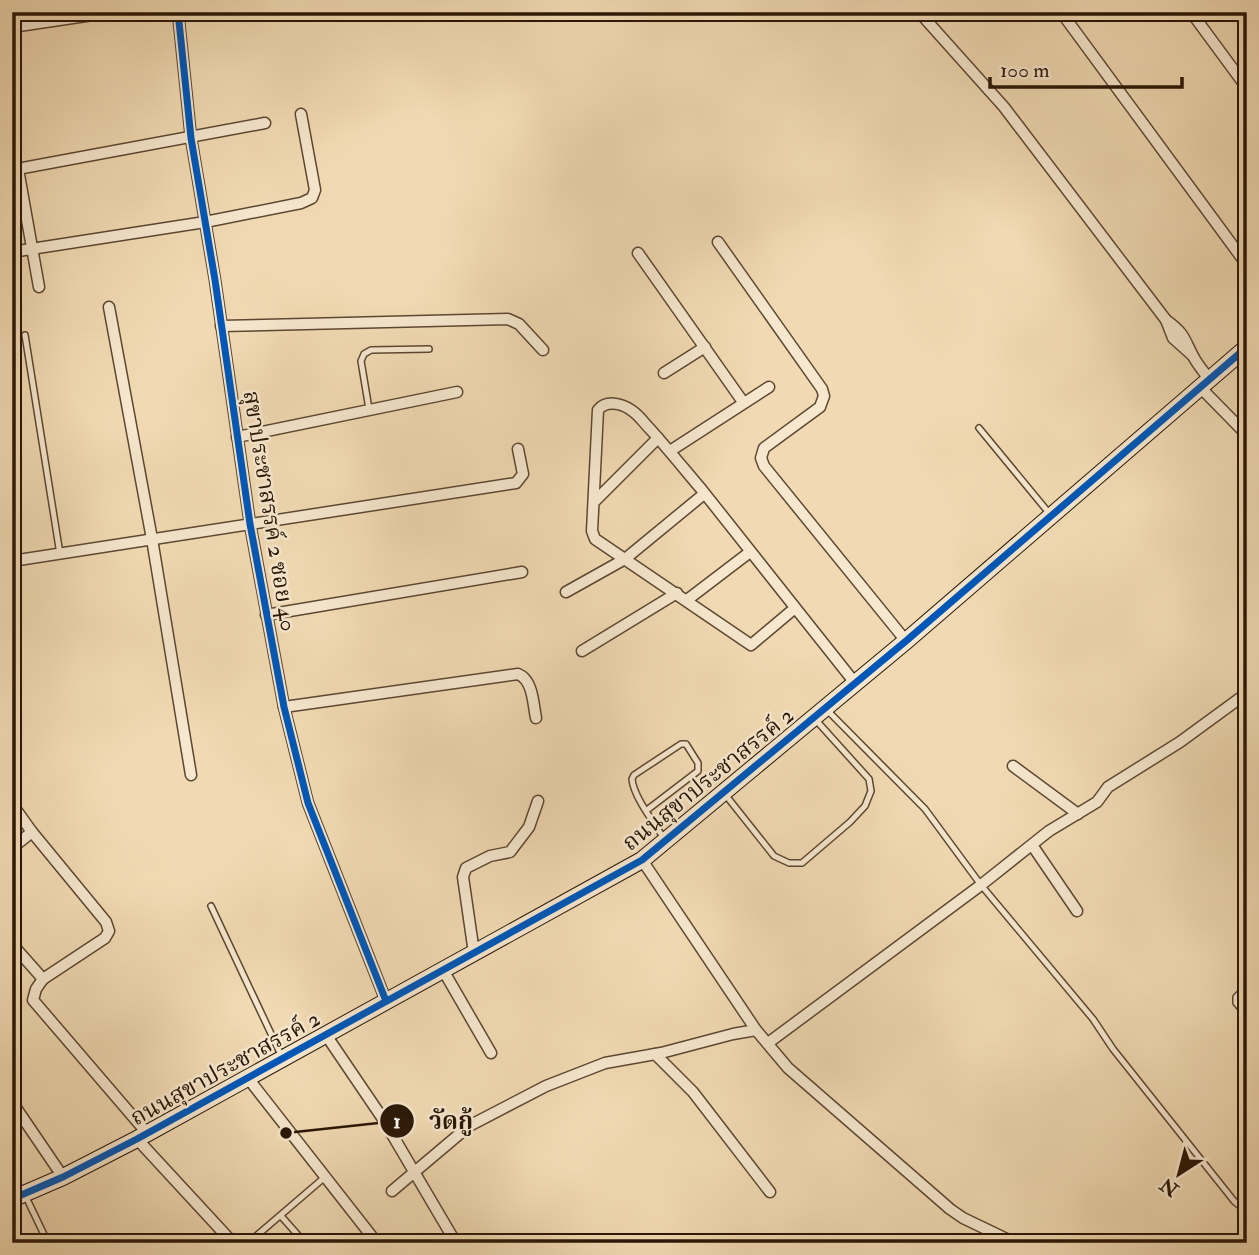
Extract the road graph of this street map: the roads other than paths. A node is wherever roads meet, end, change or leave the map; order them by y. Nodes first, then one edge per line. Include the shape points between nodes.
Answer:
1 (113, 12) edge
2 (178, 12) edge
3 (919, 12) edge
4 (1061, 12) edge
5 (1191, 12) edge
6 (12, 27) edge
7 (1247, 88) edge
8 (301, 114) dead end
9 (265, 123) dead end
10 (191, 138) junction
11 (15, 169) edge
12 (205, 222) junction
13 (718, 242) dead end
14 (31, 248) junction
15 (12, 252) edge
16 (638, 253) dead end
17 (1247, 265) edge
18 (39, 287) dead end
19 (109, 307) dead end
20 (221, 326) junction
21 (25, 335) dead end
22 (705, 347) junction
23 (1247, 347) edge
24 (429, 349) dead end
25 (543, 349) dead end
26 (664, 373) dead end
27 (1205, 383) junction
28 (769, 387) dead end
29 (457, 392) dead end
30 (743, 402) junction
31 (369, 410) junction
32 (979, 428) dead end
33 (1247, 435) edge
34 (237, 437) junction
35 (659, 438) junction
36 (519, 449) dead end
37 (670, 451) junction
38 (704, 494) junction
39 (594, 502) junction
40 (1051, 515) junction
41 (250, 524) junction
42 (152, 539) junction
43 (750, 552) junction
44 (60, 554) junction
45 (625, 559) junction
46 (12, 561) edge
47 (522, 572) dead end
48 (566, 592) dead end
49 (677, 593) junction
50 (687, 600) junction
51 (795, 608) junction
52 (266, 615) junction
53 (906, 641) junction
54 (582, 650) dead end
55 (855, 683) junction
56 (1247, 693) edge
57 (284, 707) junction
58 (819, 713) junction
59 (536, 718) dead end
60 (1013, 766) dead end
61 (191, 775) dead end
62 (724, 793) junction
63 (538, 801) dead end
64 (12, 804) edge
65 (647, 810) junction
66 (1077, 814) junction
67 (32, 832) junction
68 (666, 841) junction
69 (1032, 845) junction
70 (12, 848) edge
71 (642, 860) junction
72 (981, 885) junction
73 (211, 906) dead end
74 (1077, 911) dead end
75 (12, 944) edge
76 (474, 953) junction
77 (443, 970) junction
78 (43, 979) junction
79 (1247, 986) edge
80 (386, 1001) junction
81 (1247, 1016) edge
82 (755, 1030) junction
83 (326, 1035) junction
84 (768, 1043) junction
85 (491, 1053) dead end
86 (655, 1054) junction
87 (282, 1058) junction
88 (247, 1077) junction
89 (12, 1102) edge
90 (142, 1136) junction
91 (414, 1172) junction
92 (63, 1177) junction
93 (325, 1177) junction
94 (392, 1191) dead end
95 (770, 1192) dead end
96 (19, 1197) edge
97 (1247, 1212) edge
98 (281, 1216) junction
99 (48, 1243) edge
100 (233, 1243) edge
101 (248, 1243) edge
102 (305, 1243) edge
103 (377, 1243) edge
104 (456, 1243) edge
105 (1015, 1243) edge

1 - 6 street
2 - 10 street, สุขาประชาสรรค์ 2 ซอย 40
3 - 27 street via 1004,107 1167,320 1173,338 1192,355
4 - 17 street
5 - 7 street
8 - 12 street via 315,190 312,198
9 - 10 street
10 - 11 street
10 - 12 street, สุขาประชาสรรค์ 2 ซอย 40
11 - 14 street
12 - 14 street
12 - 20 street, สุขาประชาสรรค์ 2 ซอย 40
13 - 53 street via 789,338 824,396 820,407 764,448 764,466
14 - 15 street
14 - 18 street
16 - 22 street
19 - 42 street
20 - 25 street via 508,319
20 - 34 street, สุขาประชาสรรค์ 2 ซอย 40
21 - 44 lane
22 - 26 street
22 - 30 street
23 - 27 street, ถนนสุขาประชาสรรค์ 2
24 - 31 lane via 370,350 364,354 361,360
27 - 33 street
27 - 40 street, ถนนสุขาประชาสรรค์ 2
28 - 30 street
29 - 31 street
30 - 37 street
31 - 34 street
32 - 40 lane
34 - 41 street, สุขาประชาสรรค์ 2 ซอย 40
35 - 37 street
35 - 39 street
35 - 39 street via 630,408 602,405 598,410
36 - 41 street via 523,474 516,483
37 - 38 street
38 - 43 street
38 - 45 street
39 - 45 street via 595,538
40 - 53 street, ถนนสุขาประชาสรรค์ 2
41 - 42 street
41 - 52 street, สุขาประชาสรรค์ 2 ซอย 40
42 - 44 street
42 - 61 street
43 - 50 street
43 - 51 street
44 - 46 street
45 - 48 street
45 - 49 street
47 - 52 street
49 - 50 street
49 - 54 street
50 - 51 street via 751,645
51 - 55 street
52 - 57 street, สุขาประชาสรรค์ 2 ซอย 40
53 - 55 street, ถนนสุขาประชาสรรค์ 2
55 - 58 street, ถนนสุขาประชาสรรค์ 2
56 - 66 street
57 - 59 street via 518,674 528,682
57 - 80 street, สุขาประชาสรรค์ 2 ซอย 40 via 307,803
58 - 62 street, ถนนสุขาประชาสรรค์ 2
58 - 62 lane via 869,779 871,791 865,806 802,863 774,856
58 - 72 lane via 925,809
60 - 66 street
62 - 68 street, ถนนสุขาประชาสรรค์ 2
63 - 76 street via 529,827 510,852 466,868 463,877
64 - 67 street
65 - 65 lane via 698,771 686,744 634,775 634,790
65 - 68 lane
66 - 69 street
67 - 70 street
67 - 78 street via 109,930 105,938
68 - 71 street, ถนนสุขาประชาสรรค์ 2
69 - 72 street
69 - 74 street
71 - 76 street, ถนนสุขาประชาสรรค์ 2
71 - 82 street
72 - 84 street
72 - 97 lane
73 - 87 lane
75 - 78 street
76 - 77 street, ถนนสุขาประชาสรรค์ 2
77 - 80 street, ถนนสุขาประชาสรรค์ 2
77 - 85 street
78 - 90 street via 33,1000
79 - 81 lane via 1236,1003
80 - 83 street, ถนนสุขาประชาสรรค์ 2
82 - 84 street
82 - 86 street
83 - 87 street, ถนนสุขาประชาสรรค์ 2
83 - 91 street
84 - 105 street via 788,1068 950,1209
86 - 91 street via 605,1063 546,1086 469,1126
86 - 95 street via 693,1092
87 - 88 street, ถนนสุขาประชาสรรค์ 2
88 - 90 street, ถนนสุขาประชาสรรค์ 2
88 - 93 street
89 - 92 street
90 - 92 street, ถนนสุขาประชาสรรค์ 2
90 - 100 street
91 - 94 street
91 - 104 street
92 - 96 street, ถนนสุขาประชาสรรค์ 2
93 - 98 lane
93 - 103 street
96 - 99 lane
98 - 101 lane
98 - 102 lane

